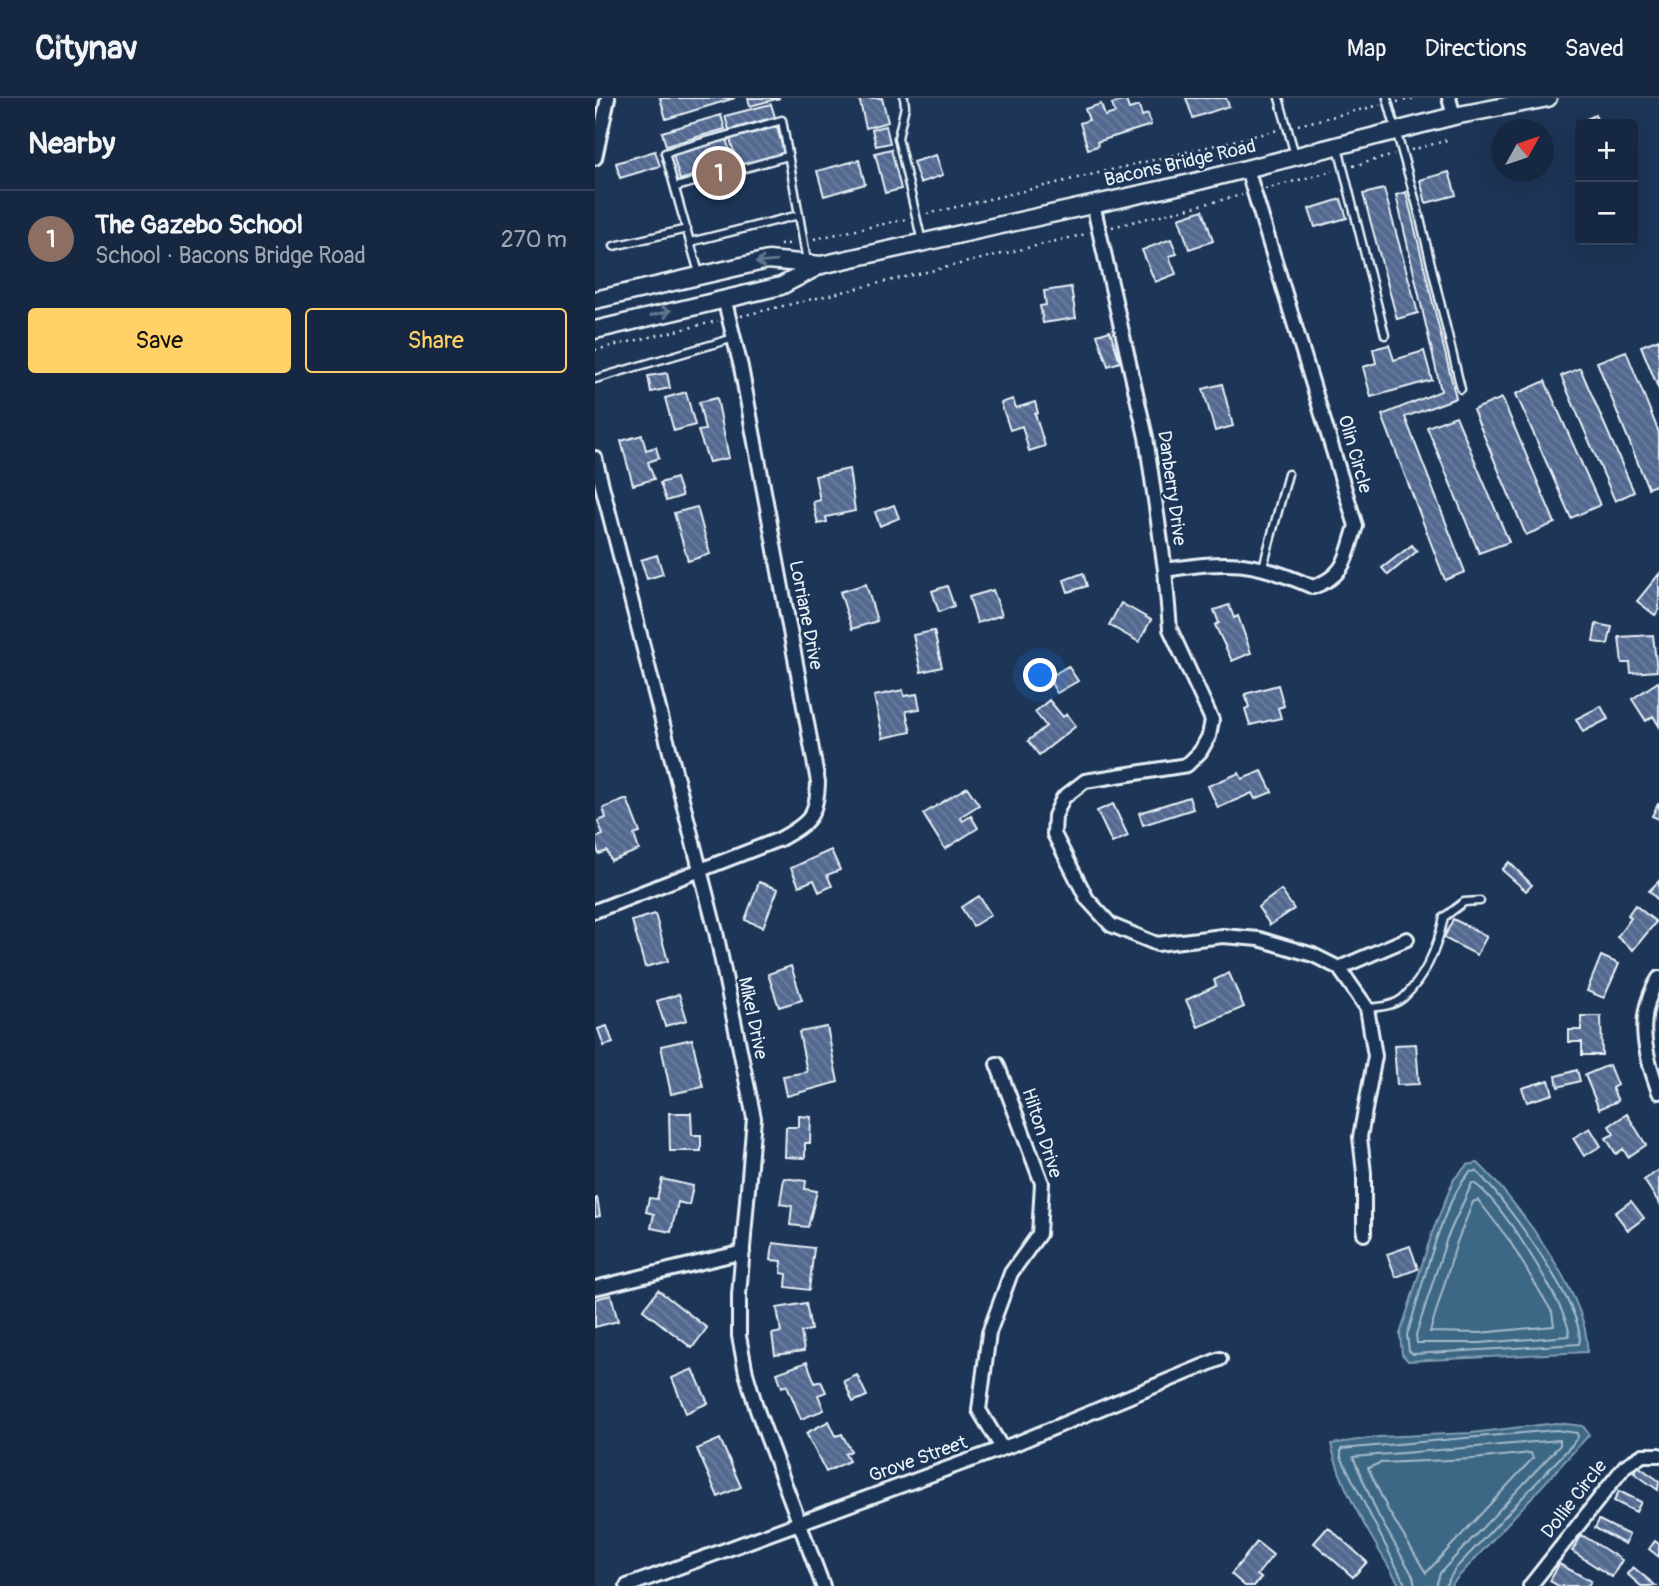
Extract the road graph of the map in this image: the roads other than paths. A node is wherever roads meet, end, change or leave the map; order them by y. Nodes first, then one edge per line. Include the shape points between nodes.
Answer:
1 (608, 98) edge
2 (904, 98) edge
3 (1279, 98) edge
4 (1449, 98) edge
5 (1548, 98) edge
6 (1388, 101) edge
7 (1454, 116) junction
8 (597, 129) edge
9 (1397, 131) junction
10 (1338, 147) junction
11 (789, 156) junction
12 (1296, 157) junction
13 (595, 159) edge
14 (1247, 169) junction
15 (676, 187) junction
16 (1093, 204) junction
17 (799, 215) junction
18 (687, 229) junction
19 (690, 242) junction
20 (923, 244) junction
21 (614, 246) dead end
22 (814, 264) junction
23 (699, 275) junction
24 (724, 298) junction
25 (595, 300) edge
26 (595, 330) edge
27 (1385, 335) dead end
28 (735, 338) junction
29 (595, 379) edge
30 (1461, 389) dead end
31 (595, 458) edge
32 (1288, 474) dead end
33 (1263, 567) junction
34 (1165, 570) junction
35 (699, 869) junction
36 (1481, 901) dead end
37 (595, 911) edge
38 (1407, 939) dead end
39 (1339, 968) junction
40 (1659, 978) edge
41 (1367, 1008) junction
42 (997, 1064) dead end
43 (1659, 1092) edge
44 (1364, 1234) dead end
45 (743, 1252) junction
46 (595, 1288) edge
47 (1220, 1359) dead end
48 (1002, 1448) junction
49 (1659, 1455) edge
50 (799, 1524) junction
51 (627, 1586) edge
52 (823, 1586) edge
53 (1530, 1586) edge

1 - 8 street
2 - 20 lane via 898,138
3 - 12 lane
4 - 7 street
5 - 7 main road, Bacons Bridge Road
6 - 9 lane
7 - 9 main road, Bacons Bridge Road
8 - 13 street
9 - 10 main road, Bacons Bridge Road
9 - 30 lane
10 - 12 main road, Bacons Bridge Road
10 - 27 lane
11 - 15 lane
11 - 15 lane via 782,120 665,153
11 - 17 lane
12 - 14 main road, Bacons Bridge Road
14 - 16 main road, Bacons Bridge Road
14 - 33 street, Olin Circle via 1356,526 1349,556 1332,581 1313,587
15 - 18 lane
16 - 20 main road, Bacons Bridge Road
16 - 34 street, Danberry Drive via 1137,390
17 - 19 lane
17 - 22 lane
18 - 19 lane
18 - 21 lane
19 - 23 lane
20 - 22 main road, Bacons Bridge Road
22 -> 23 main road, Bacons Bridge Road via 768,260
22 - 24 main road, Bacons Bridge Road via 781,286
23 - 25 main road, Bacons Bridge Road
26 -> 24 main road, Bacons Bridge Road
24 - 28 street, Lorriane Drive
28 - 29 lane
28 - 35 street, Lorriane Drive via 818,795 813,816 799,828
31 - 35 street, Mikel Drive
32 - 33 lane
33 - 34 street, Olin Circle via 1220,562
34 - 39 street, Danberry Drive via 1170,629 1212,720 1209,736 1187,765 1085,781 1063,798 1054,834 1087,899 1111,925 1157,944 1223,936 1259,939
35 - 37 street, Lorriane Drive
35 - 45 street, Mikel Drive via 754,1118
36 - 41 lane via 1464,902 1444,917 1438,946 1403,998
38 - 39 street
39 - 41 street
40 - 43 street via 1648,998 1641,1033
41 - 44 street via 1375,1056 1360,1137
42 - 48 street, Hilton Drive via 1042,1183 1039,1234 1011,1273 989,1334 979,1410
45 - 46 street
45 - 50 street, Mikel Drive via 739,1336 757,1410
47 - 48 street, Grove Street
48 - 50 street, Grove Street
49 - 53 street, Dollie Circle via 1643,1455 1625,1466
50 - 51 street, Grove Street
50 - 52 street, Mikel Drive

